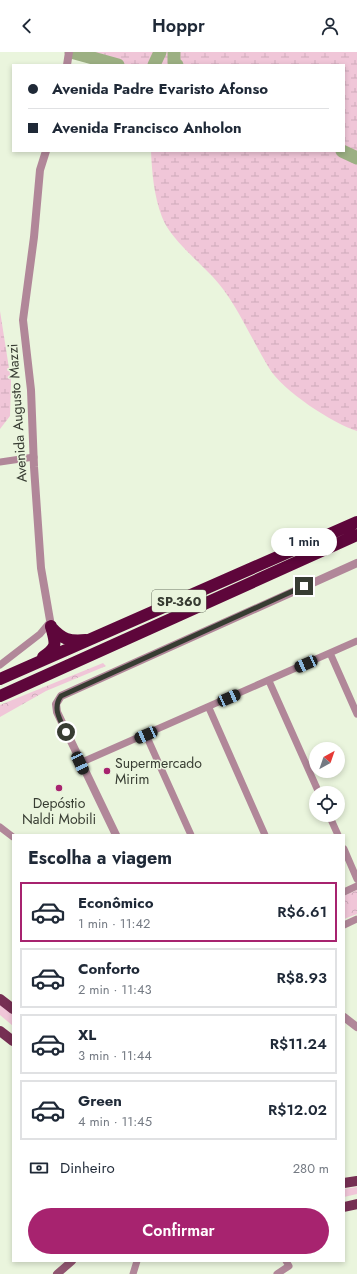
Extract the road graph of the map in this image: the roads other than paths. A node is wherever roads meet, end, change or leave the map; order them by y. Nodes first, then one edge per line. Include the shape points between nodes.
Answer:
1 (69, 52) edge
2 (67, 64) edge
3 (46, 152) edge
4 (34, 457) junction
5 (0, 462) edge
6 (357, 522) edge
7 (357, 535) edge
8 (357, 563) edge
9 (50, 624) junction
10 (93, 640) junction
11 (357, 641) edge
12 (330, 653) junction
13 (0, 665) edge
14 (20, 671) junction
15 (0, 679) edge
16 (269, 681) junction
17 (2, 696) edge
18 (209, 708) junction
19 (357, 714) edge
20 (146, 735) junction
21 (80, 763) junction
22 (316, 786) edge
23 (332, 822) edge
24 (0, 827) edge
25 (116, 834) edge
26 (191, 834) edge
27 (265, 834) edge
28 (338, 834) edge
29 (12, 836) edge
30 (345, 851) edge
31 (357, 879) edge
32 (357, 886) edge
33 (345, 892) edge
34 (357, 919) edge
35 (345, 925) edge
36 (0, 999) edge
37 (12, 1008) edge
38 (345, 1018) edge
39 (357, 1026) edge
40 (0, 1031) edge
41 (12, 1040) edge
42 (357, 1181) edge
43 (345, 1183) edge
44 (357, 1204) edge
45 (345, 1206) edge
46 (71, 1262) edge
47 (137, 1262) edge
48 (287, 1262) edge
49 (57, 1274) edge
50 (133, 1274) edge
51 (277, 1274) edge

1 - 2 street
3 - 4 street, Avenida Augusto Mazzi via 40,170 23,320 31,390
4 - 5 street
4 - 9 street, Avenida Augusto Mazzi via 41,568
6 - 10 highway, SP-360
7 - 17 highway, SP-360
8 - 21 street via 66,693 58,700 57,712
9 - 10 highway via 61,637 72,641
9 - 13 street
9 - 14 highway via 55,644 53,650
10 - 14 highway, SP-360
11 - 12 street
12 - 16 street
12 - 19 street
14 - 15 highway, SP-360
16 - 18 street
16 - 22 street
18 - 20 street
18 - 27 street
20 - 21 street
20 - 26 street
21 - 25 street
23 - 28 street
24 - 29 street
30 - 31 street
32 - 33 street
34 - 35 street
36 - 37 main road
38 - 39 street
40 - 41 main road
42 - 43 main road
44 - 45 main road
46 - 49 main road
47 - 50 street
48 - 51 street via 289,1266

